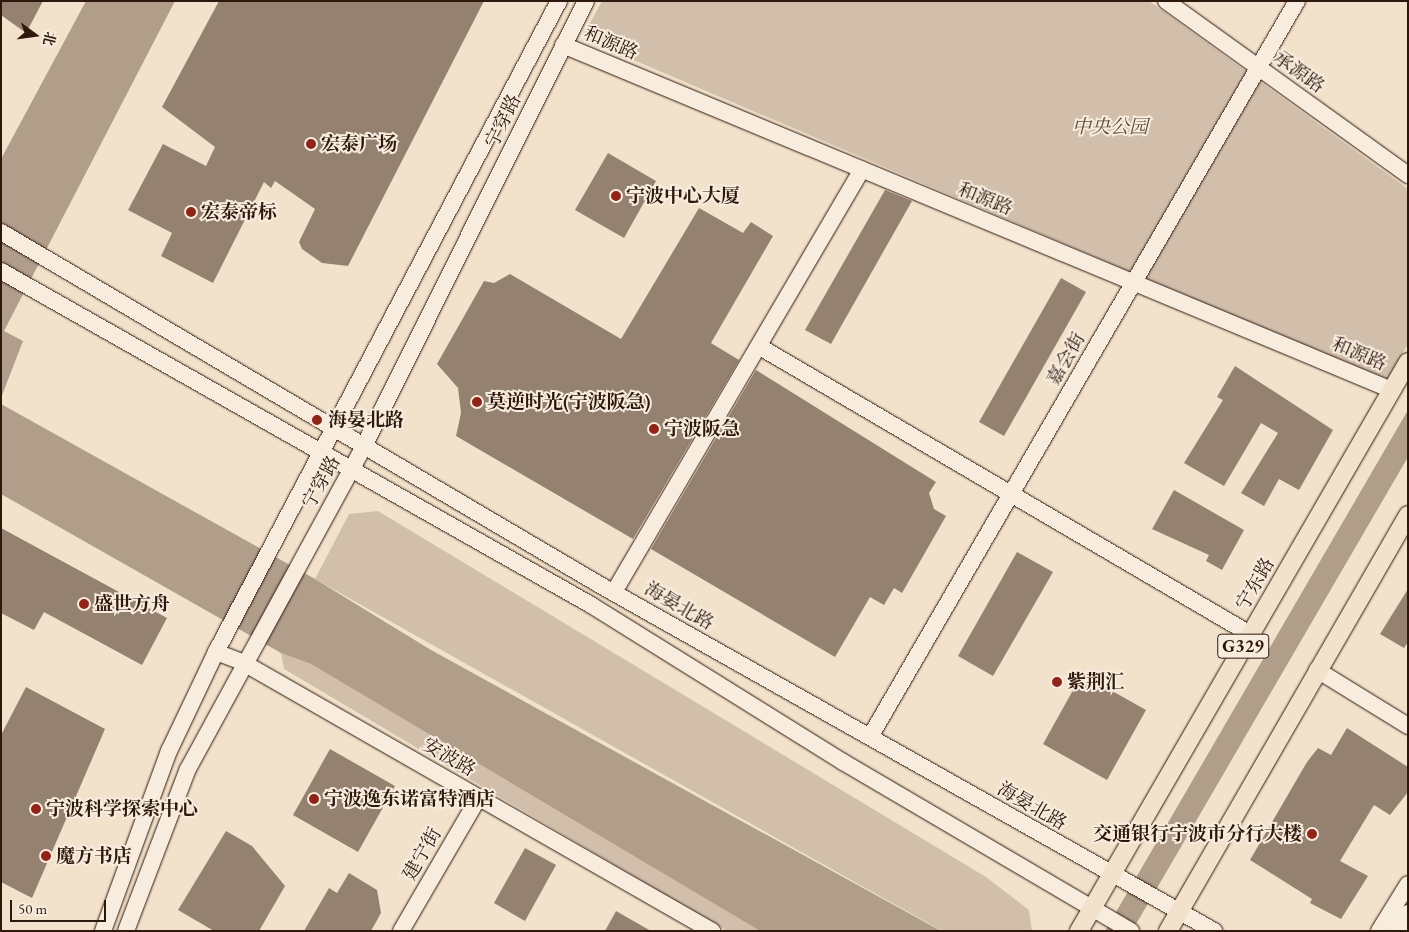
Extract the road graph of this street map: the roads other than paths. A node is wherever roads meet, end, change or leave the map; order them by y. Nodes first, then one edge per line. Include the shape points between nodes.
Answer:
1 (560, 1) edge
2 (586, 1) edge
3 (1166, 1) edge
4 (1297, 1) edge
5 (563, 45) junction
6 (1259, 68) junction
7 (862, 169) junction
8 (1408, 175) edge
9 (1, 232) edge
10 (1, 271) edge
11 (1134, 282) junction
12 (760, 348) junction
13 (1408, 362) edge
14 (1392, 390) junction
15 (336, 429) junction
16 (364, 446) junction
17 (322, 455) junction
18 (351, 470) junction
19 (1011, 494) junction
20 (1408, 515) edge
21 (614, 592) junction
22 (1250, 634) junction
23 (216, 652) junction
24 (242, 662) junction
25 (1317, 670) junction
26 (1408, 726) edge
27 (870, 737) junction
28 (479, 798) junction
29 (1111, 874) junction
30 (1408, 884) edge
31 (1092, 908) junction
32 (1179, 912) junction
33 (1408, 913) edge
34 (103, 931) edge
35 (126, 931) edge
36 (401, 931) edge
37 (712, 931) edge
38 (1079, 931) edge
39 (1131, 931) edge
40 (1168, 931) edge
41 (1214, 931) edge
42 (1379, 931) edge
43 (1397, 931) edge

1 - 15 main road, 宁穿路
2 - 5 main road, 宁穿路
3 - 6 main road, 承源路
4 - 6 main road, 嘉会街
5 - 7 main road, 和源路
5 - 16 main road, 宁穿路
6 - 8 main road, 承源路
6 - 11 main road, 嘉会街
7 - 11 main road, 和源路
7 - 12 main road
9 - 15 main road, 海晏北路
10 - 17 main road
11 - 14 main road, 和源路
11 - 19 main road, 嘉会街
12 - 19 main road
12 - 21 main road
13 - 14 main road, 宁东路 / G329
14 - 22 main road, 宁东路 / G329
15 - 16 main road, 海晏北路
15 - 17 main road, 宁穿路
16 - 18 main road, 宁穿路
16 - 21 main road, 海晏北路
17 - 18 main road
17 - 23 main road, 宁穿路
18 - 24 main road, 宁穿路
18 - 31 main road via 590,605
19 - 22 main road
19 - 27 main road, 嘉会街
20 - 25 main road
21 - 27 main road, 海晏北路
22 - 29 main road, 宁东路 / G329
23 - 24 main road, 安波路
23 - 34 main road, 宁穿路 via 169,751
24 - 28 main road, 安波路
24 - 35 main road, 宁穿路 via 188,768
25 - 26 main road
25 - 32 main road
27 - 29 main road, 海晏北路
28 - 36 main road, 建宁街
28 - 37 main road, 安波路
29 - 31 main road, 宁东路 / G329
29 - 32 main road, 海晏北路
30 - 42 main road
31 - 38 main road, 宁东路 / G329
31 - 39 main road
32 - 40 main road
32 - 41 main road, 海晏北路
33 - 43 main road

